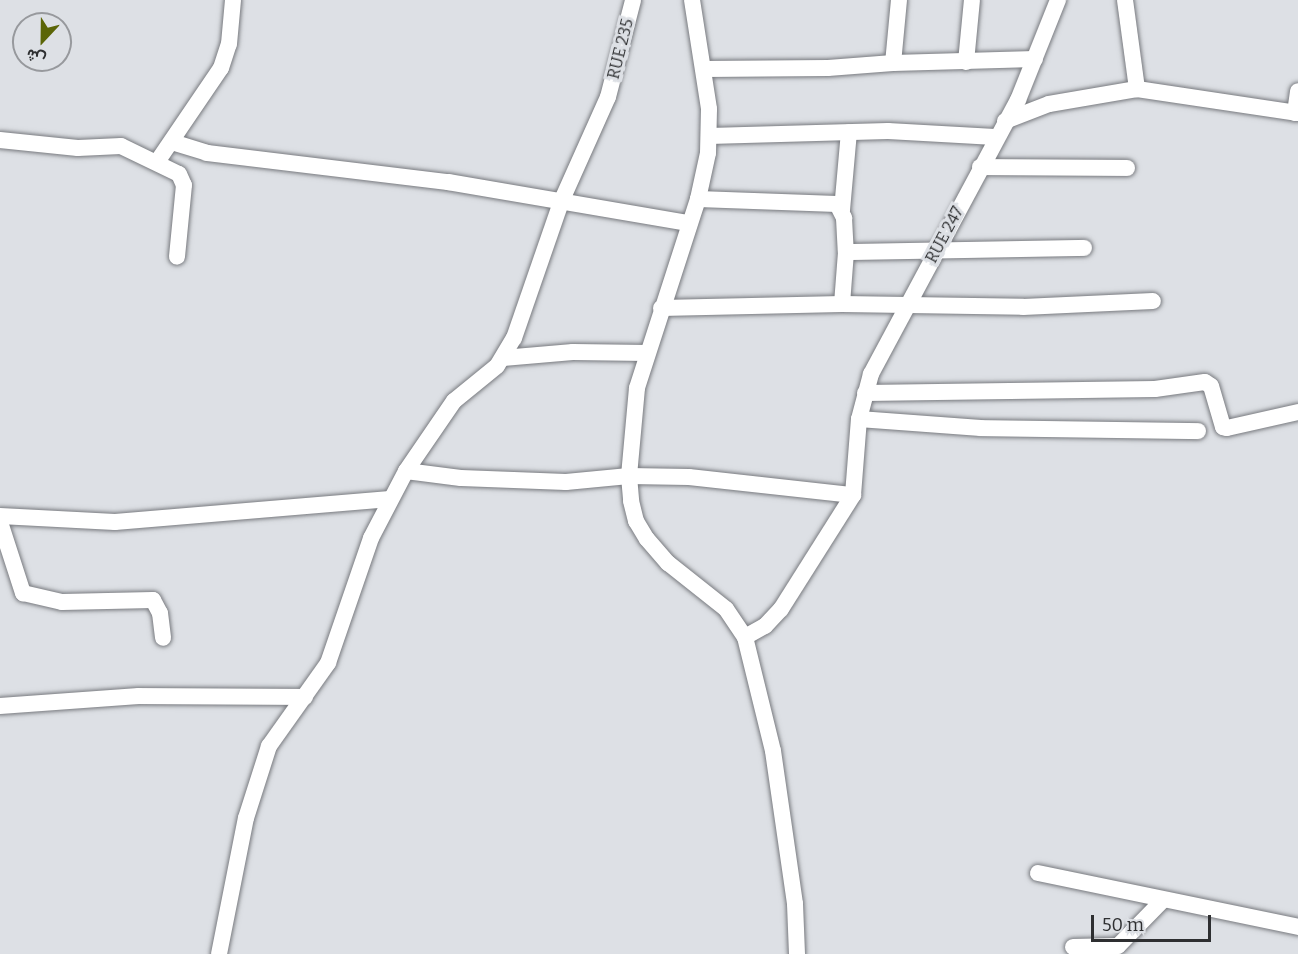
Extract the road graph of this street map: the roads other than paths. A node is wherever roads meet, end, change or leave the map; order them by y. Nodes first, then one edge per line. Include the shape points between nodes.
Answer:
1 (233, 0) edge
2 (633, 0) edge
3 (692, 0) edge
4 (899, 0) edge
5 (972, 0) edge
6 (1058, 0) edge
7 (1125, 0) edge
8 (1035, 59) junction
9 (966, 62) junction
10 (893, 63) junction
11 (704, 69) junction
12 (1137, 89) junction
13 (1298, 91) edge
14 (1296, 113) edge
15 (1005, 121) junction
16 (849, 132) junction
17 (709, 136) junction
18 (995, 137) junction
19 (0, 140) edge
20 (172, 142) junction
21 (158, 162) junction
22 (980, 167) junction
23 (1127, 168) dead end
24 (698, 199) junction
25 (561, 202) junction
26 (842, 210) junction
27 (689, 223) junction
28 (1084, 248) dead end
29 (846, 252) junction
30 (936, 252) junction
31 (177, 257) dead end
32 (1154, 301) dead end
33 (842, 304) junction
34 (906, 304) junction
35 (661, 308) junction
36 (647, 353) junction
37 (502, 358) junction
38 (865, 393) junction
39 (1298, 412) edge
40 (859, 419) junction
41 (1198, 431) dead end
42 (406, 471) junction
43 (629, 476) junction
44 (853, 495) junction
45 (390, 499) junction
46 (0, 516) edge
47 (0, 522) edge
48 (744, 637) junction
49 (163, 638) dead end
50 (305, 697) junction
51 (0, 706) edge
52 (1038, 873) dead end
53 (1163, 900) junction
54 (1298, 927) edge
55 (1073, 948) dead end
56 (219, 954) edge
57 (797, 954) edge

1 - 20 street via 229,44 221,68
2 - 25 street, RUE 235 via 608,97
3 - 11 street
4 - 10 street
5 - 9 street
6 - 8 street, RUE 247
7 - 12 street
8 - 9 street
8 - 15 street, RUE 247
9 - 10 street
10 - 11 street
11 - 17 street
12 - 14 street
12 - 15 street via 1049,104
13 - 14 street
15 - 18 street, RUE 247
16 - 17 street
16 - 18 street
16 - 26 street
17 - 24 street
18 - 22 street, RUE 247
19 - 21 street via 78,148 121,146
20 - 21 street
20 - 25 street via 207,153 448,182
21 - 31 street via 183,179
22 - 23 street
22 - 30 street, RUE 247
24 - 26 street via 829,201
24 - 27 street
25 - 27 street
25 - 37 street, RUE 235 via 519,327
26 - 29 street
27 - 35 street
28 - 30 street
29 - 30 street
29 - 33 street
30 - 34 street, RUE 247
32 - 34 street via 1023,307
33 - 34 street
33 - 35 street
34 - 38 street, RUE 247
35 - 36 street
36 - 37 street via 573,352
36 - 43 street via 637,388
37 - 42 street, RUE 235 via 492,371 454,401
38 - 39 street via 1155,389 1205,382 1211,386 1223,427
38 - 40 street, RUE 247
40 - 41 street via 981,428
40 - 44 street, RUE 247
42 - 43 street via 461,478 566,482
42 - 45 street, RUE 235
43 - 44 street via 715,478
43 - 48 street via 636,521 647,539 668,563 726,609
44 - 48 street via 781,609 765,626
45 - 46 street via 115,522
45 - 50 street, RUE 235 via 371,538 335,647
47 - 49 street via 23,592 62,602 146,597 156,604
48 - 57 street via 773,751 795,904
50 - 51 street via 139,696
50 - 56 street, RUE 235 via 277,730 254,792 227,901
52 - 53 street
53 - 54 street
53 - 55 street via 1118,946

